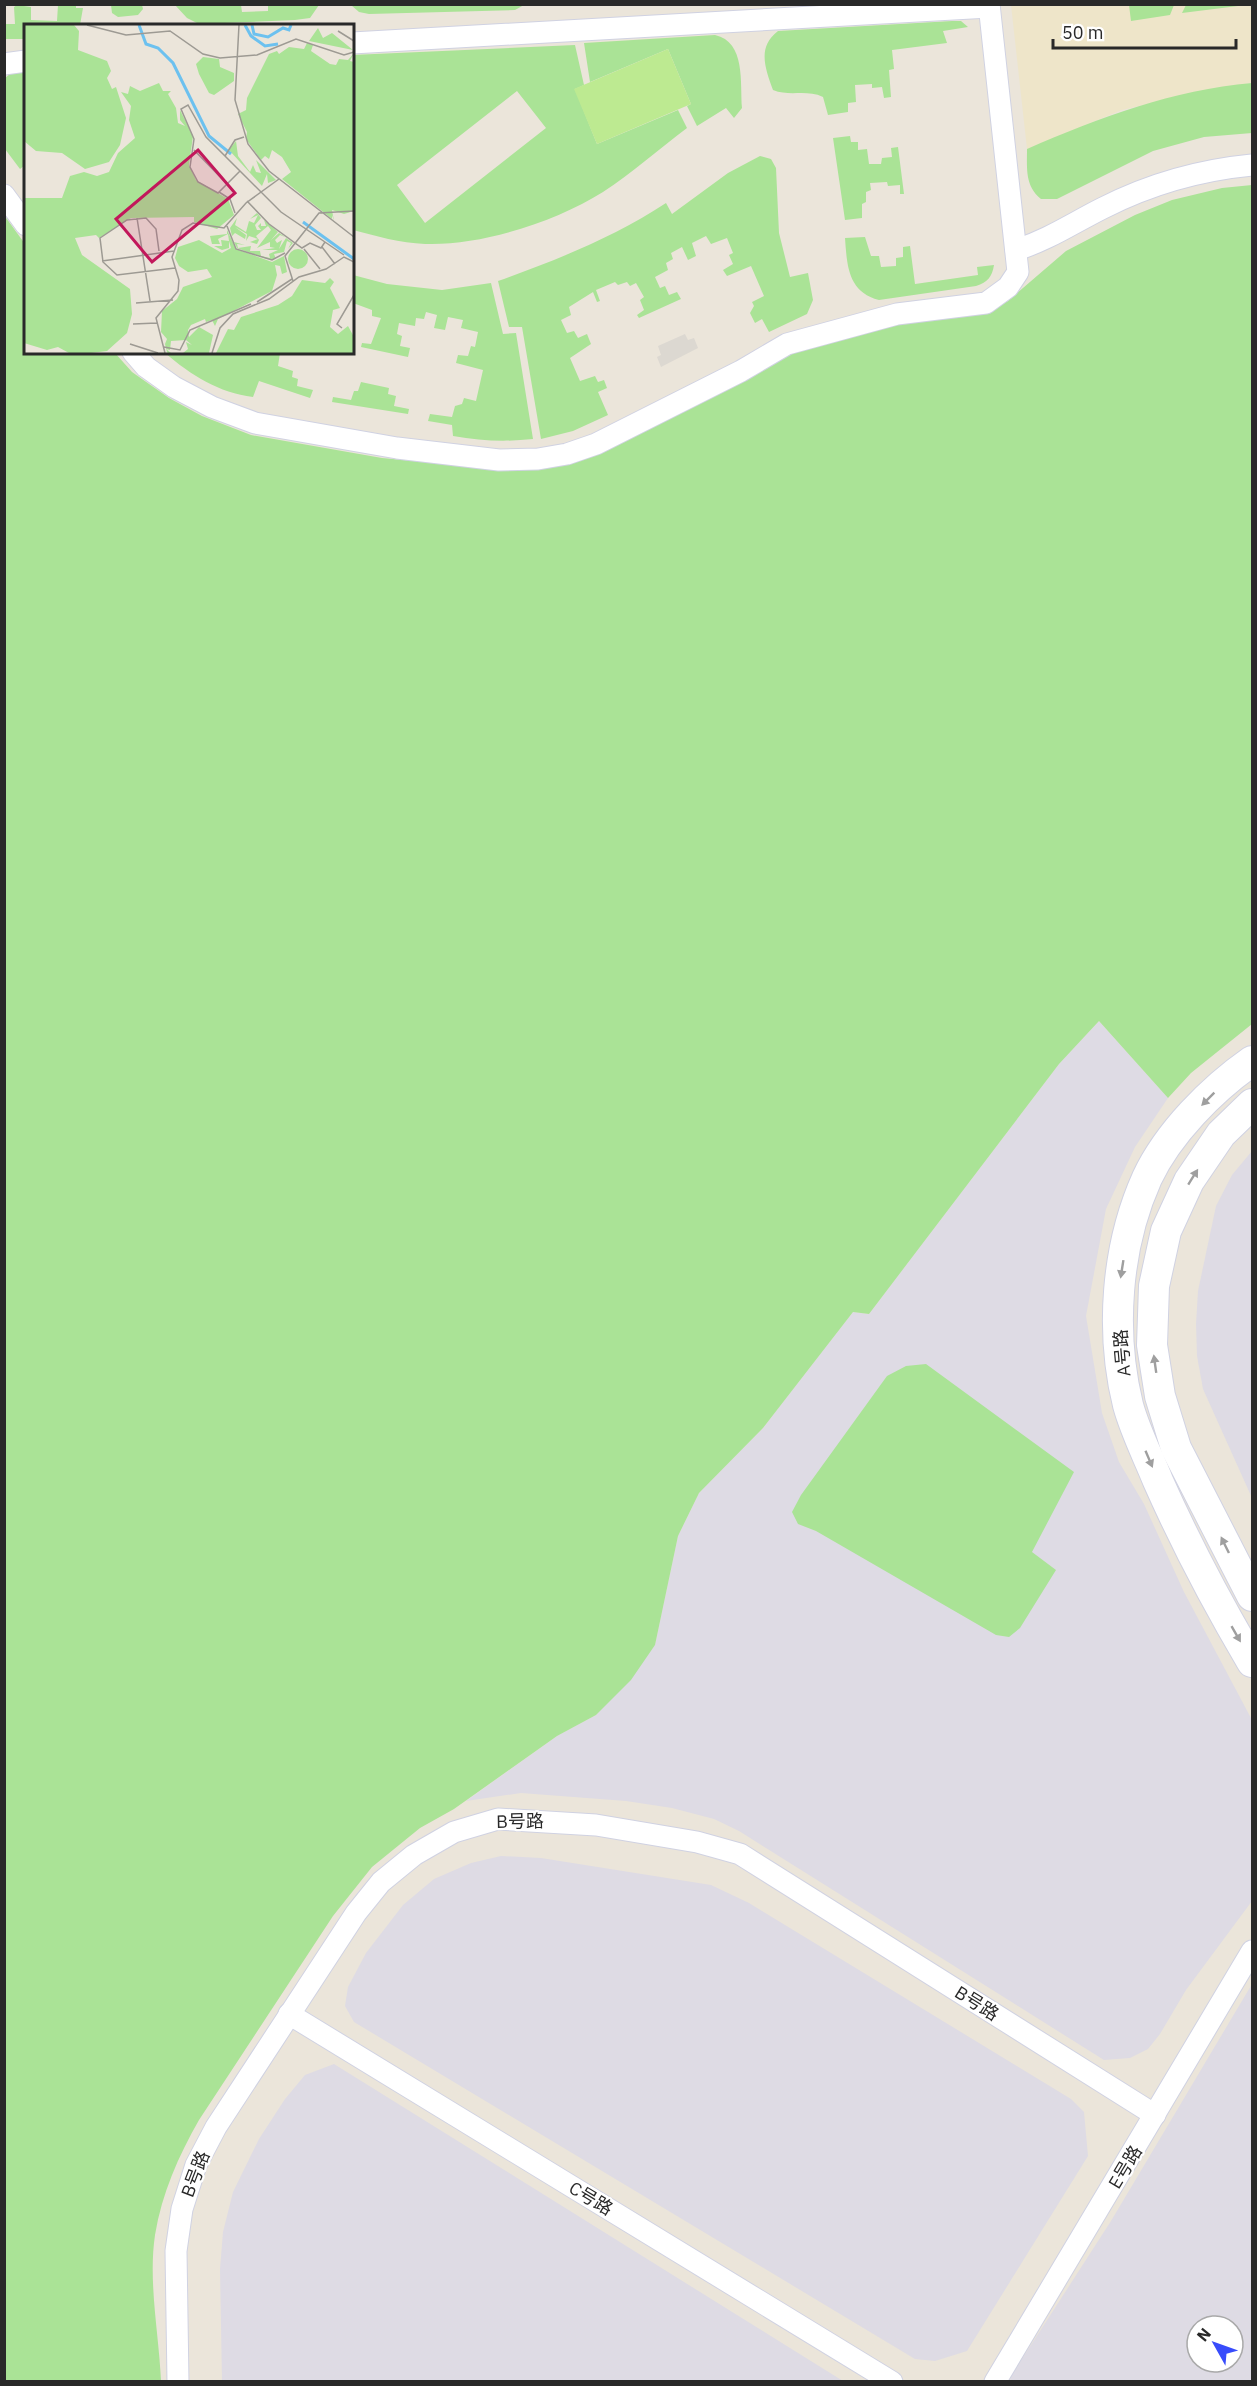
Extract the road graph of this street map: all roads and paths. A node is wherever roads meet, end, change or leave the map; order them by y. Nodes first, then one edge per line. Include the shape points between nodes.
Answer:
1 (989, 6) edge
2 (354, 43) edge
3 (24, 61) edge
4 (4, 64) edge
5 (1252, 165) edge
6 (4, 195) edge
7 (24, 222) edge
8 (1016, 250) junction
9 (135, 354) edge
10 (1252, 1061) edge
11 (1252, 1104) edge
12 (1252, 1596) edge
13 (1252, 1662) edge
14 (1252, 1951) edge
15 (289, 2014) junction
16 (1155, 2115) junction
17 (178, 2382) edge
18 (892, 2382) edge
19 (995, 2382) edge

1 - 2 street
1 - 8 street
3 - 4 street
5 - 8 street via 1165,182 1101,209 1054,236
6 - 7 street
8 - 9 street via 1018,272 1008,287 986,303 897,314 787,344 606,439 567,454 538,459 499,460 397,448 255,423 174,387
10 -> 13 street, A号路 via 1176,1133 1148,1177 1132,1220 1121,1273 1119,1311 1120,1356 1128,1406 1142,1444 1196,1564
12 -> 11 street, A号路 via 1176,1448 1160,1396 1152,1345 1155,1286 1166,1231 1189,1181 1221,1134
14 - 16 street, E号路
15 - 16 street, B号路 via 356,1913 381,1882 414,1855 454,1832 498,1819 596,1825 697,1842 740,1854
15 - 17 street, B号路 via 216,2127 196,2165 182,2209 176,2251
15 - 18 street, C号路
16 - 19 street, E号路

